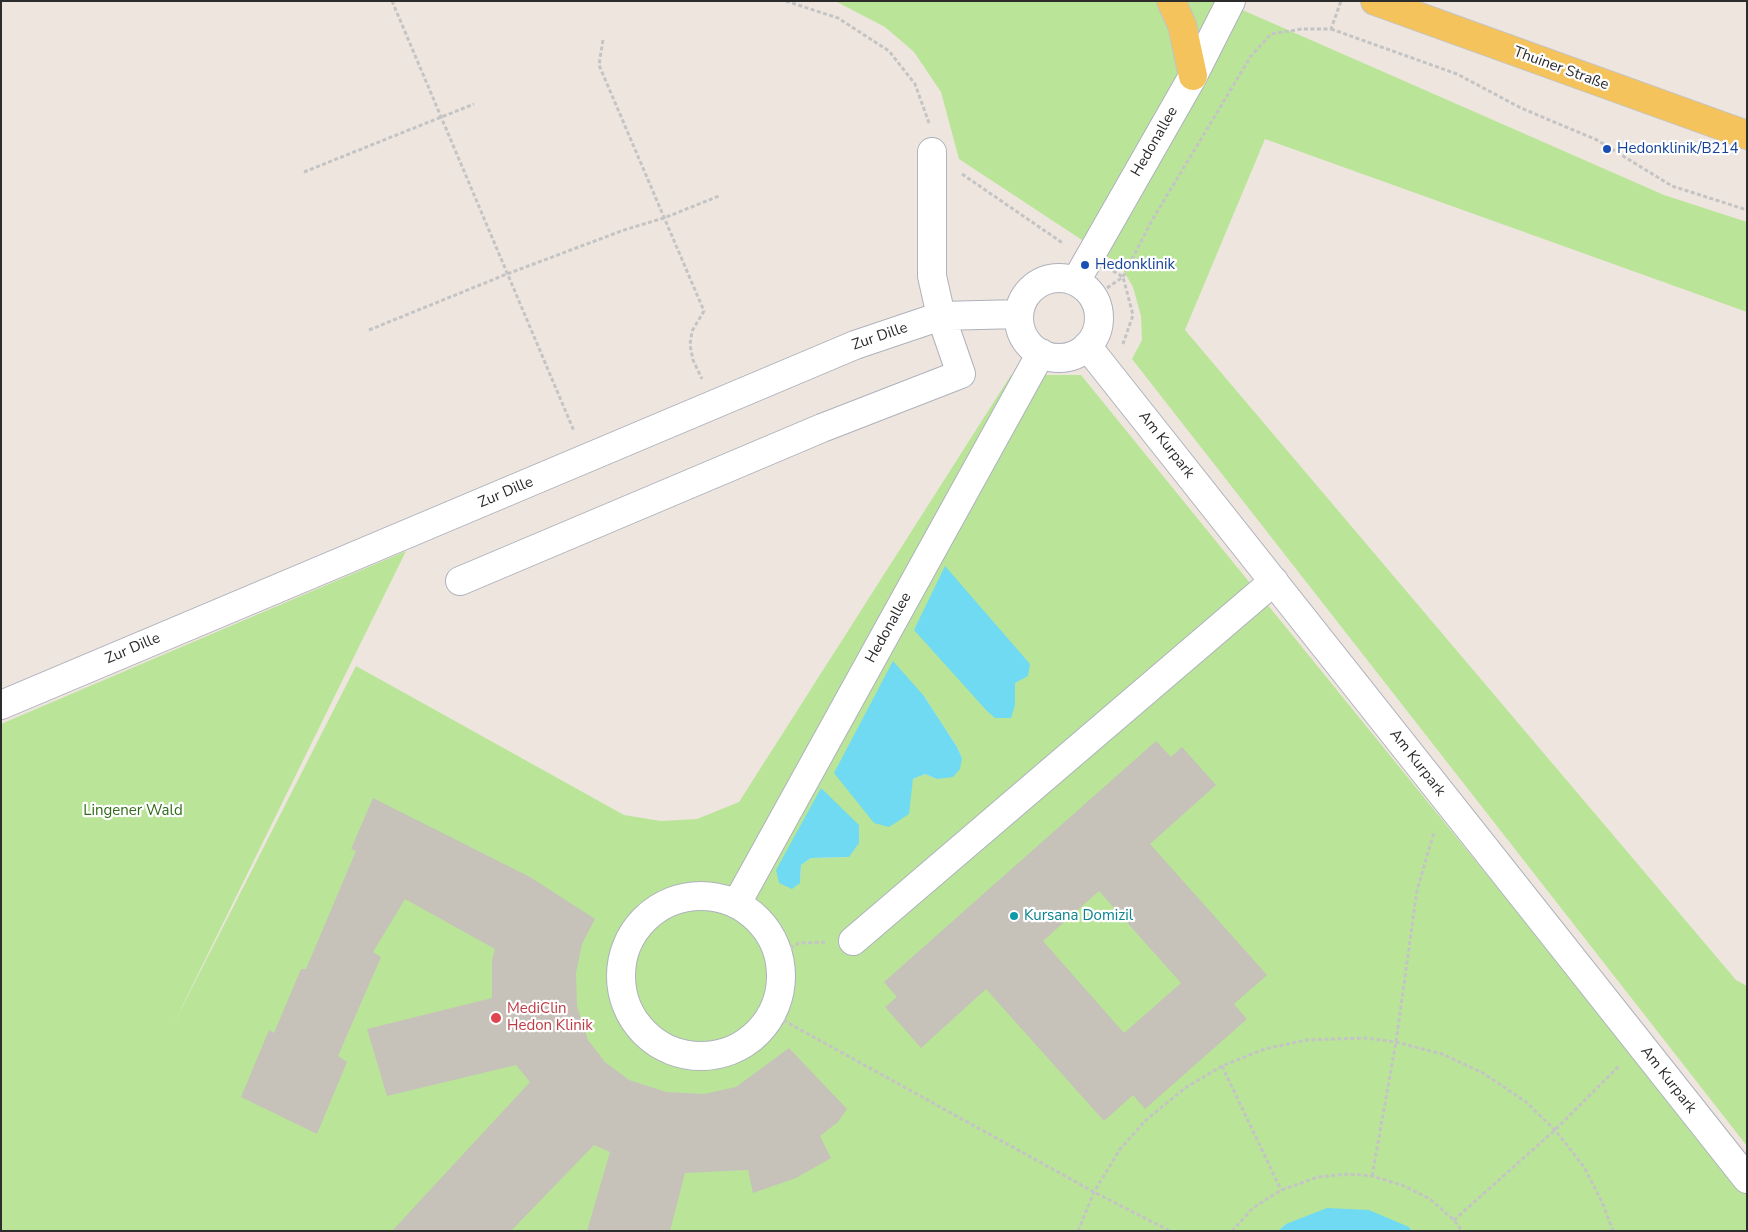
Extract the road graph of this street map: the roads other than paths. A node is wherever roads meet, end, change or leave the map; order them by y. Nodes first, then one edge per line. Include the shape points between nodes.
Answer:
1 (1171, 1) edge
2 (1231, 1) edge
3 (1375, 1) edge
4 (1194, 76) junction
5 (1747, 135) edge
6 (932, 152) road end
7 (1076, 282) junction
8 (1019, 314) junction
9 (942, 316) junction
10 (1087, 346) junction
11 (1041, 353) junction
12 (460, 582) dead end
13 (1274, 582) junction
14 (1, 704) edge
15 (737, 903) junction
16 (853, 941) road end
17 (1747, 1180) edge

1 - 4 main road via 1182,25
2 - 4 street, Hedonallee
3 - 5 main road, Thuiner Straße
4 - 7 street, Hedonallee
6 - 9 street via 932,276
7 - 8 street via 1068,278 1044,280 1024,300
7 - 10 street via 1087,288 1097,310 1098,329
8 - 9 street, Zur Dille
8 - 11 street via 1021,330 1028,343
9 - 12 street via 961,374 822,428
9 - 14 street, Zur Dille via 855,345
10 - 11 street via 1074,355 1058,358
10 - 13 street, Am Kurpark
11 - 15 street, Hedonallee
13 - 16 street
13 - 17 street, Am Kurpark
15 - 15 street via 700,895 667,902 640,922 626,944 620,985 630,1014 650,1039 672,1051 701,1056 733,1050 754,1036 772,1014 782,983 779,955 764,925

